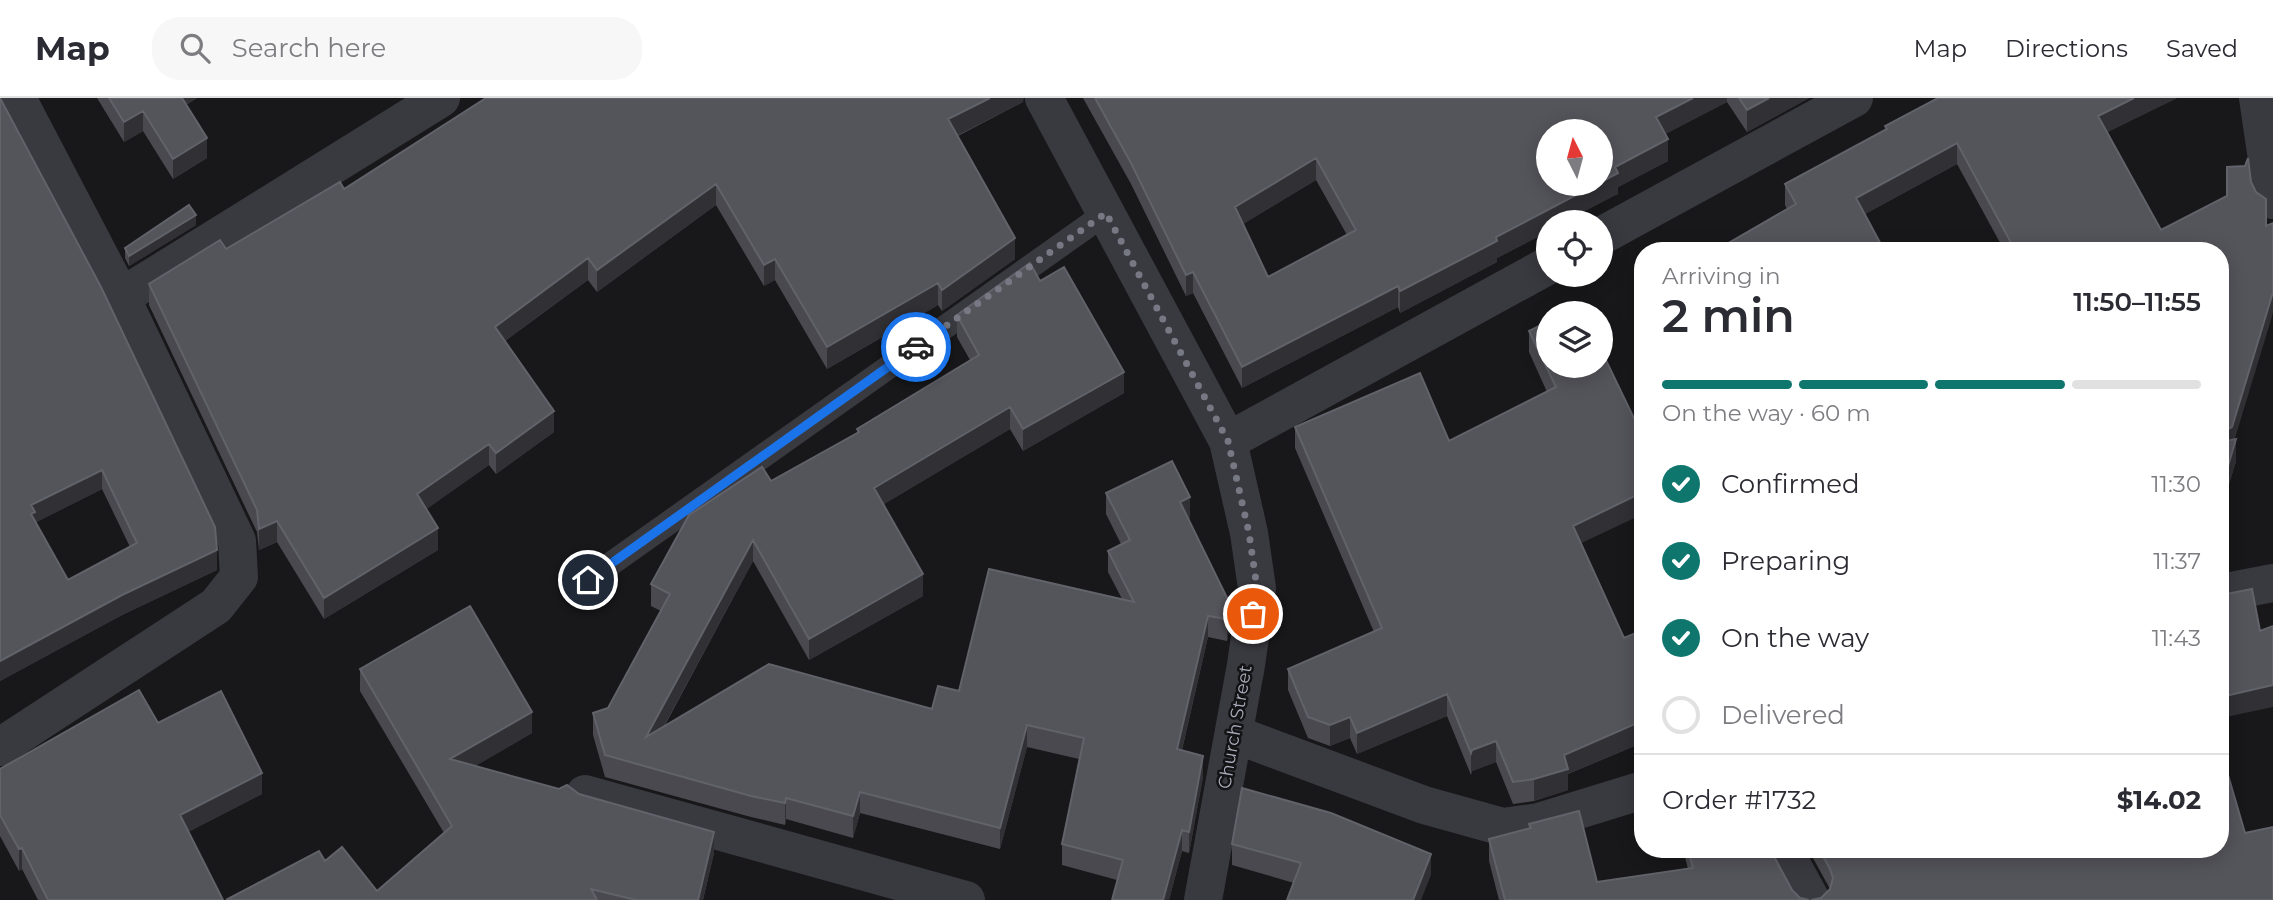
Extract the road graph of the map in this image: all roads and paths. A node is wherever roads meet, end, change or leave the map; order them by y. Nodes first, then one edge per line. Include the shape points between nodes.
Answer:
1 (17, 98) edge
2 (441, 98) edge
3 (1044, 98) edge
4 (1854, 98) edge
5 (2258, 98) edge
6 (2273, 200) edge
7 (1106, 213) junction
8 (1613, 229) edge
9 (1536, 272) edge
10 (121, 297) junction
11 (1228, 441) junction
12 (588, 580) dead end
13 (2273, 583) edge
14 (2229, 591) edge
15 (1234, 734) junction
16 (0, 747) edge
17 (1634, 793) edge
18 (585, 794) edge
19 (1788, 858) edge
20 (966, 900) edge
21 (1203, 900) edge
22 (1811, 900) edge

1 - 10 street
2 - 10 street
3 - 7 street, Church Street
4 - 8 street
5 - 6 street
7 - 11 street, Church Street
7 - 12 lane
9 - 11 street
10 - 16 street via 237,541 239,577 216,606
11 - 15 street, Church Street via 1257,588
13 - 14 street
15 - 17 street via 1424,805 1503,827 1539,822
15 - 21 street, Church Street
18 - 20 street
19 - 22 street

